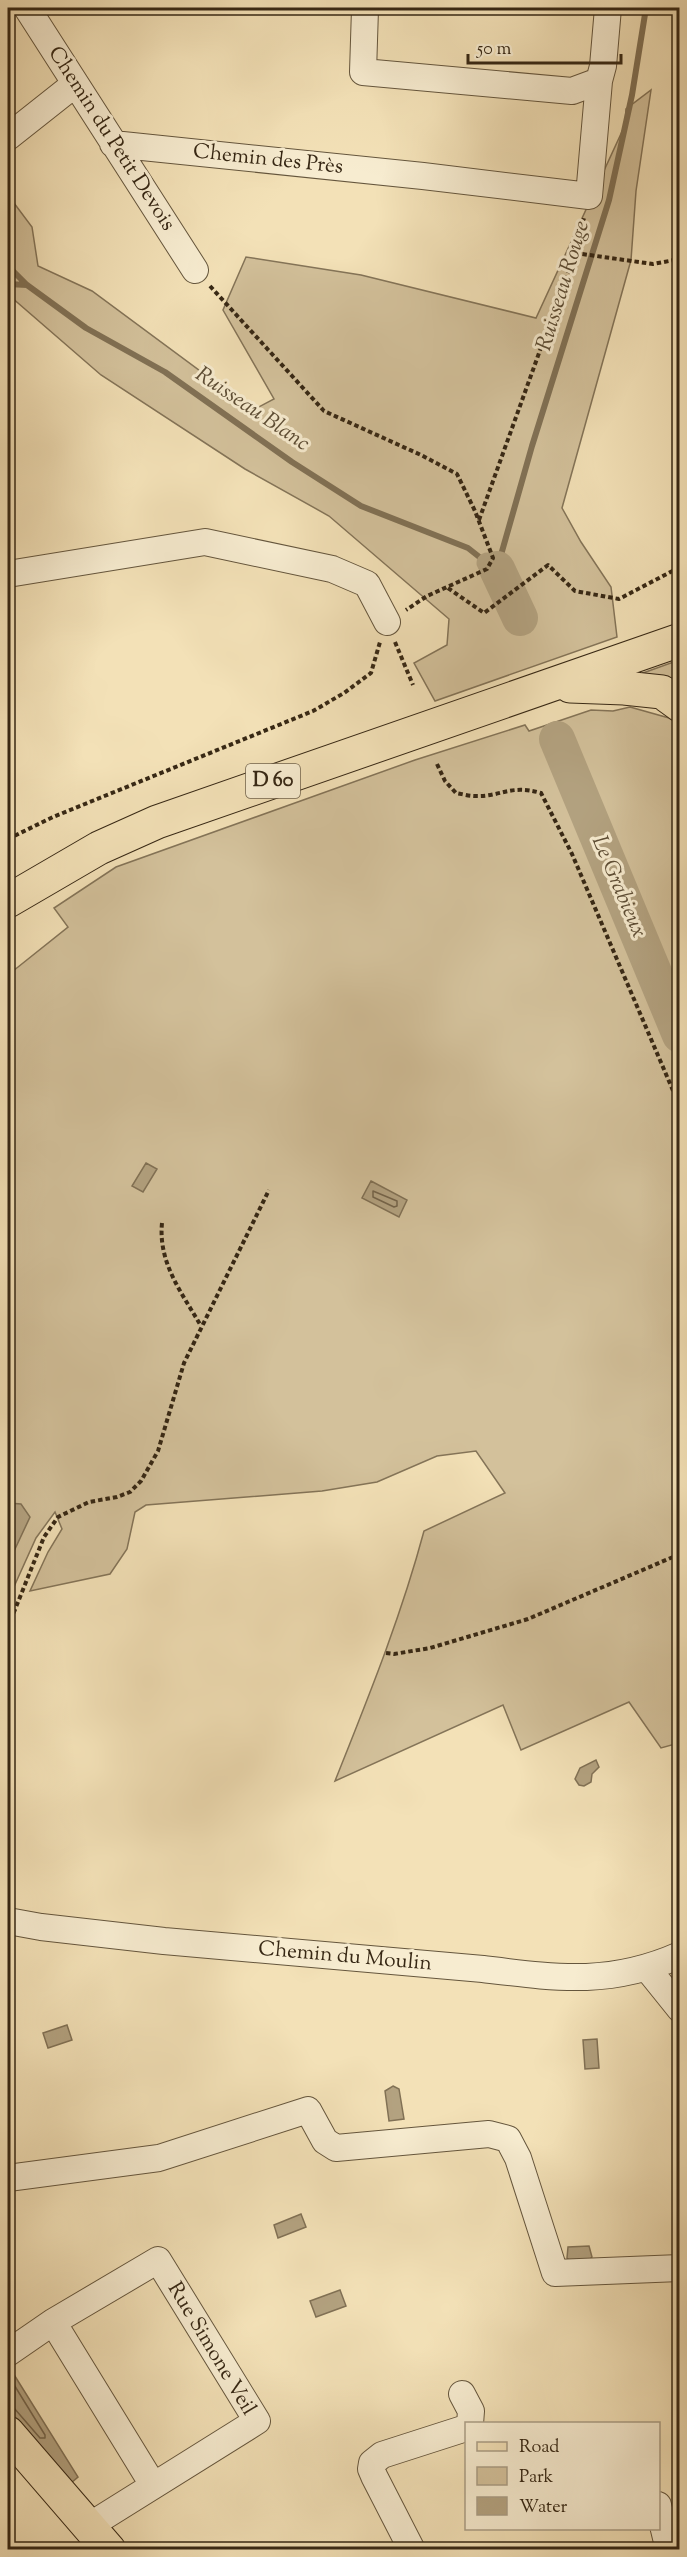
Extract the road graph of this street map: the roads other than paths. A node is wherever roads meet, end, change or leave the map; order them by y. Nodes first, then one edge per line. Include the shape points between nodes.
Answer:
1 (27, 8) edge
2 (608, 8) edge
3 (365, 9) dead end
4 (599, 81) junction
5 (75, 84) junction
6 (8, 137) edge
7 (113, 144) junction
8 (195, 270) road end
9 (8, 574) edge
10 (387, 622) road end
11 (680, 640) edge
12 (550, 686) junction
13 (680, 705) edge
14 (8, 901) edge
15 (8, 1921) edge
16 (680, 1955) edge
17 (647, 1968) junction
18 (680, 2009) edge
19 (8, 2178) edge
20 (680, 2268) edge
21 (53, 2322) junction
22 (8, 2352) edge
23 (462, 2394) dead end
24 (470, 2422) edge
25 (465, 2428) edge
26 (8, 2433) edge
27 (153, 2486) junction
28 (660, 2513) edge
29 (99, 2538) edge
30 (412, 2550) edge
31 (669, 2550) edge

1 - 5 street, Chemin du Petit Devois
2 - 4 street
3 - 4 street via 363,72 572,91
4 - 7 street, Chemin des Près via 589,196
5 - 6 street
5 - 7 street, Chemin du Petit Devois
7 - 8 street, Chemin du Petit Devois
9 - 10 street via 205,542 332,569 367,584
11 - 12 main road, D 60
12 - 13 main road via 662,692
12 - 14 main road, D 60 via 157,822 99,848
15 - 17 street, Chemin du Moulin via 164,1941 535,1976 588,1978
16 - 17 street, Chemin du Moulin
17 - 18 street
19 - 20 street via 159,2158 308,2110 325,2141 336,2148 489,2134 508,2139 518,2158 555,2273
21 - 22 street, Rue Simone Veil
21 - 27 street
21 - 27 street, Rue Simone Veil via 158,2260 257,2421
23 - 24 street via 471,2411
25 - 30 street via 382,2455 372,2463 374,2476
26 - 29 main road
27 - 29 street, Rue Simone Veil
28 - 31 street

